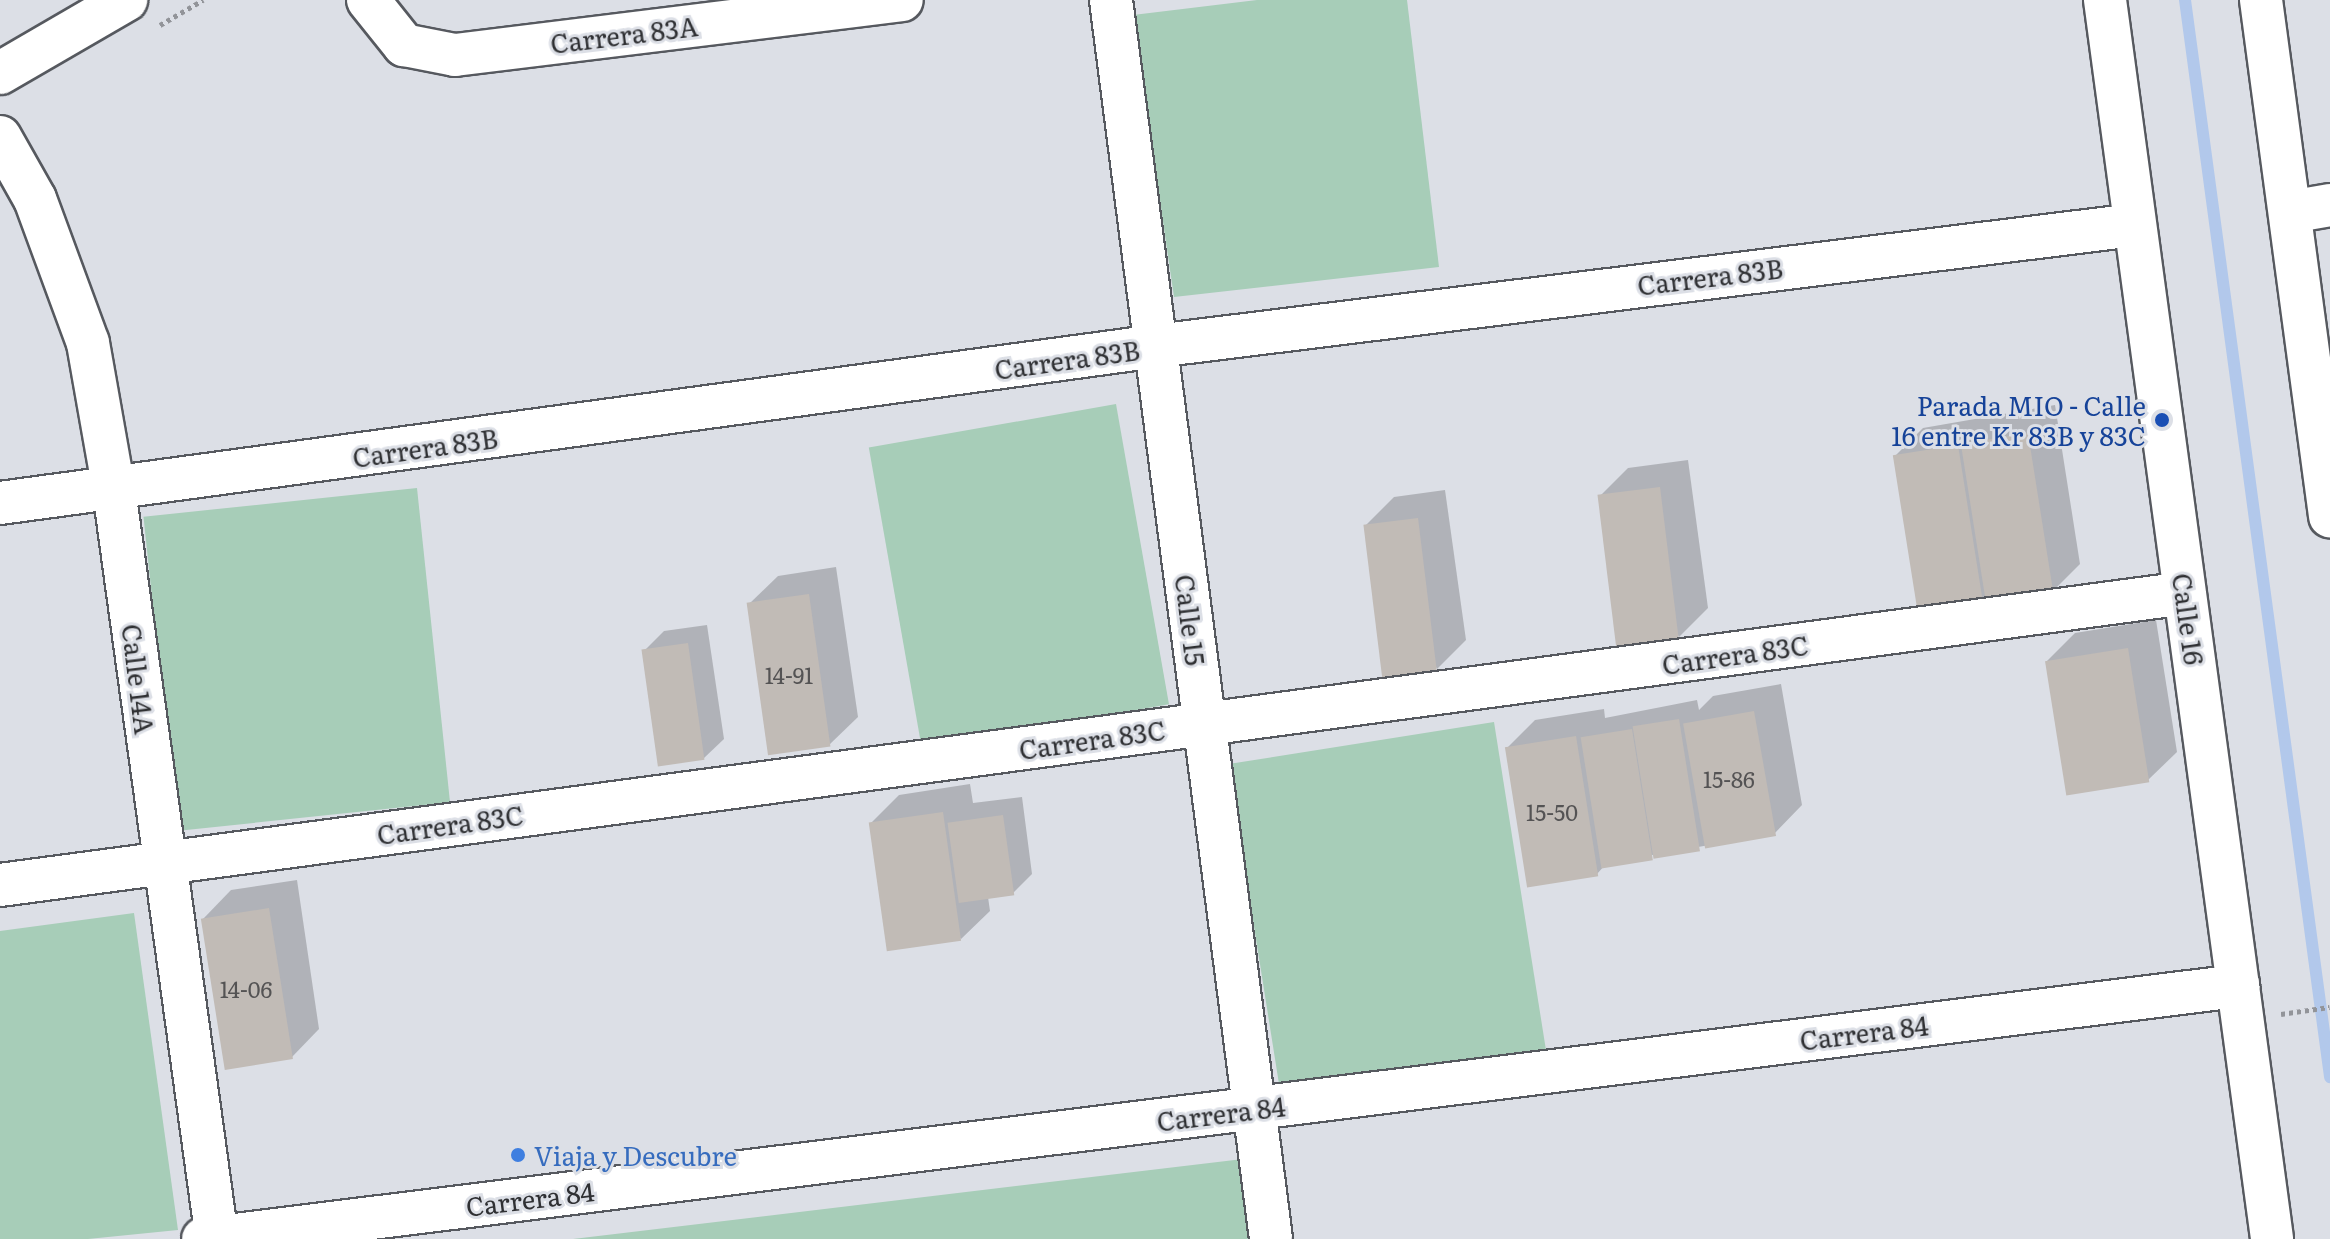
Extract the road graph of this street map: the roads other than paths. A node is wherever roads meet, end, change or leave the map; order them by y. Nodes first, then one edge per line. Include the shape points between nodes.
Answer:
1 (126, 0) edge
2 (368, 0) edge
3 (902, 0) edge
4 (1111, 0) edge
5 (2105, 0) edge
6 (2261, 0) edge
7 (821, 5) edge
8 (0, 73) edge
9 (0, 137) edge
10 (2310, 208) edge
11 (2135, 225) junction
12 (1156, 346) junction
13 (114, 490) junction
14 (0, 503) edge
15 (2330, 516) edge
16 (2185, 593) junction
17 (1205, 724) junction
18 (163, 862) junction
19 (0, 885) edge
20 (2238, 986) junction
21 (1255, 1108) junction
22 (212, 1238) edge
23 (1271, 1239) edge
24 (2272, 1239) edge

1 - 8 street
2 - 7 street, Carrera 83A via 404,45 455,55
3 - 7 street, Carrera 83A
4 - 12 street, Calle 15
5 - 11 street, Calle 16
6 - 10 street
9 - 13 street, Calle 14A via 35,199 69,279 88,343
10 - 15 street
11 - 12 street, Carrera 83B
11 - 16 street, Calle 16
12 - 13 street, Carrera 83B
12 - 17 street, Calle 15
13 - 14 street, Carrera 83B
13 - 18 street, Calle 14A
16 - 17 street, Carrera 83C
16 - 20 street, Calle 16
17 - 18 street, Carrera 83C
17 - 21 street, Calle 15
18 - 19 street, Carrera 83C
18 - 22 street, Calle 14A
20 - 21 street, Carrera 84
20 - 24 street, Calle 16
21 - 22 street, Carrera 84
21 - 23 street, Calle 15

